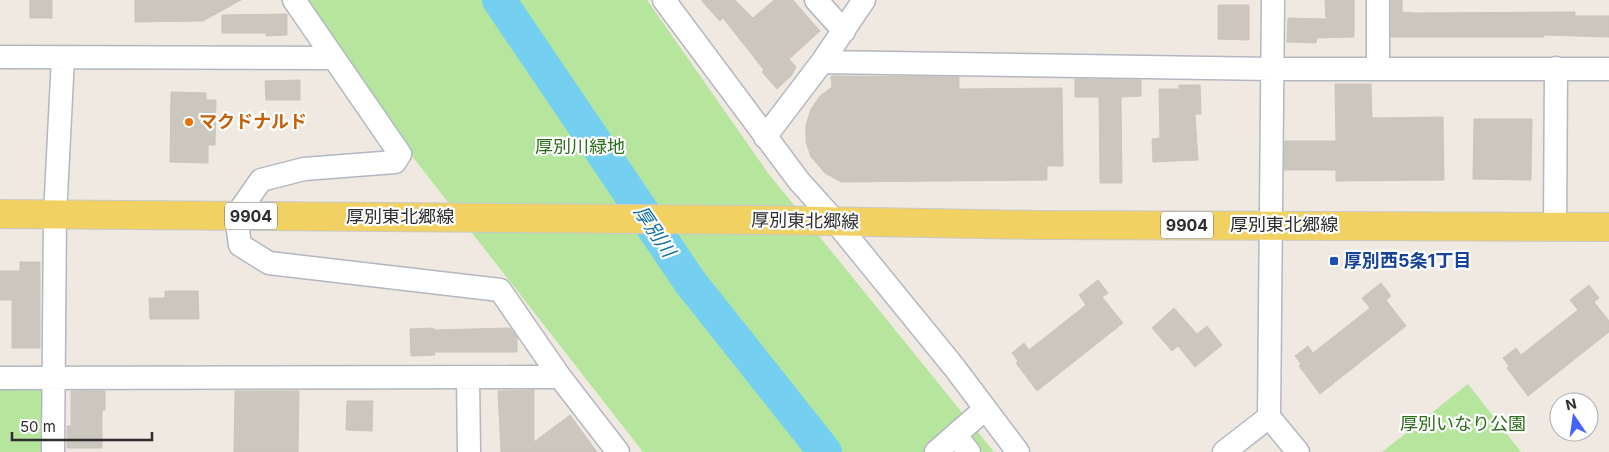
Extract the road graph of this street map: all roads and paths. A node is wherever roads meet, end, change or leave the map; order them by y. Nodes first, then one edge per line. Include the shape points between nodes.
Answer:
1 (294, 0) edge
2 (664, 0) edge
3 (816, 0) edge
4 (864, 0) edge
5 (1273, 0) edge
6 (1378, 0) edge
7 (844, 31) junction
8 (0, 57) edge
9 (63, 58) junction
10 (333, 58) junction
11 (822, 62) junction
12 (1378, 68) junction
13 (1556, 68) junction
14 (1272, 69) junction
15 (1609, 69) edge
16 (765, 137) junction
17 (0, 214) edge
18 (54, 215) junction
19 (236, 216) junction
20 (835, 221) junction
21 (1270, 225) junction
22 (1555, 227) junction
23 (1609, 227) edge
24 (560, 377) junction
25 (0, 378) edge
26 (54, 378) junction
27 (468, 379) junction
28 (985, 409) junction
29 (1269, 417) junction
30 (951, 447) edge
31 (53, 452) edge
32 (468, 452) edge
33 (618, 452) edge
34 (1018, 452) edge
35 (1224, 452) edge
36 (1298, 452) edge

1 - 10 street
2 - 16 street
3 - 7 street
4 - 7 street
5 - 14 street
6 - 12 street
7 - 11 street
8 - 9 street
9 - 10 street
9 - 18 street
10 - 19 street via 400,154 395,162 304,169 261,180
11 - 14 street
11 - 16 street
12 - 13 street
12 - 14 street
13 - 15 street
13 - 22 street
14 - 21 street
16 - 20 street via 799,182
17 - 18 main road, 厚別東北郷線 / 9904
18 - 19 main road, 厚別東北郷線 / 9904
18 - 26 street
19 - 20 main road, 厚別東北郷線 / 9904
19 - 24 street via 240,245 269,263 500,290
20 - 21 main road, 厚別東北郷線 / 9904
20 - 28 street
21 - 22 main road, 厚別東北郷線 / 9904
21 - 29 street
22 - 23 main road, 厚別東北郷線 / 9904
24 - 27 street
24 - 33 street
25 - 26 street
26 - 27 street
26 - 31 street
27 - 32 street
28 - 30 street
28 - 34 street
29 - 35 street
29 - 36 street

